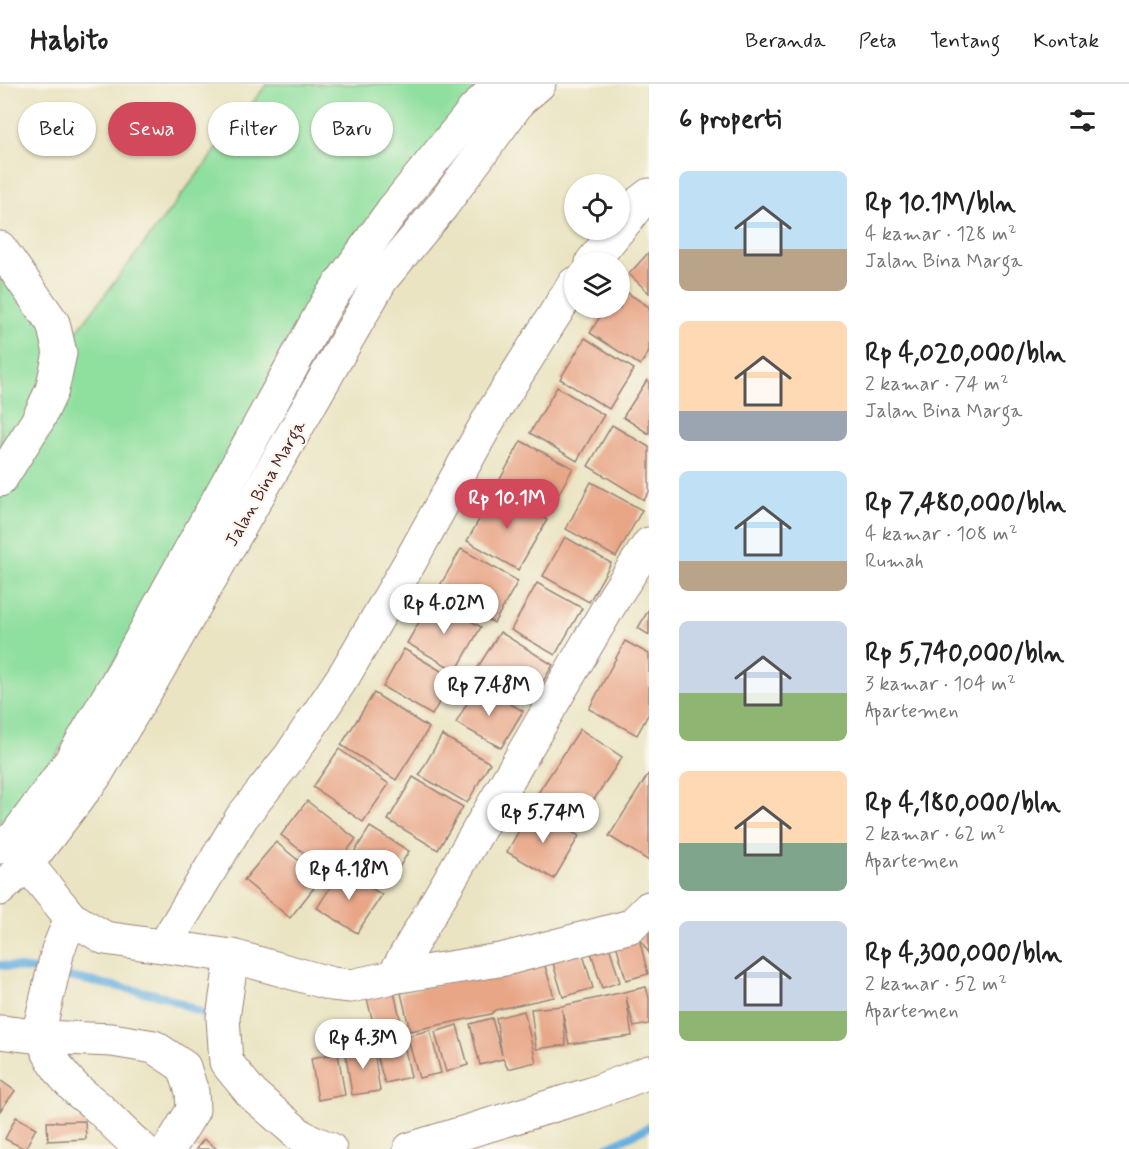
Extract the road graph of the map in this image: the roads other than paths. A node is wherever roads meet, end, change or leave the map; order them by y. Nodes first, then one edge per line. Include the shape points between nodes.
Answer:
1 (499, 84) edge
2 (539, 84) edge
3 (649, 195) edge
4 (630, 215) edge
5 (610, 240) edge
6 (0, 248) edge
7 (600, 252) edge
8 (564, 300) edge
9 (0, 480) edge
10 (649, 544) edge
11 (14, 849) edge
12 (0, 890) edge
13 (649, 908) edge
14 (71, 918) junction
15 (164, 946) junction
16 (232, 956) junction
17 (393, 977) junction
18 (0, 1032) edge
19 (41, 1032) junction
20 (649, 1072) edge
21 (142, 1149) edge
22 (169, 1149) edge
23 (330, 1149) edge
24 (410, 1149) edge

1 - 11 street, Jalan Bina Marga via 392,211 328,301 124,670
2 - 11 street, Jalan Bina Marga via 520,99 442,206 381,280 95,776
3 - 4 street
5 - 7 street
6 - 9 street via 53,323 60,353 52,390 38,420
8 - 15 street via 493,412 345,674 291,756 242,817
10 - 17 street
11 - 12 street, Jalan Bina Marga
11 - 14 street
13 - 17 street via 631,926 505,959
14 - 15 street via 105,938
14 - 19 street via 58,950
15 - 16 street
16 - 17 street via 332,984 351,986
16 - 23 street via 223,1018 226,1062 252,1094 302,1137
18 - 19 street
19 - 21 street via 62,1074
19 - 22 street via 154,1047 184,1066 193,1110
20 - 24 street via 591,1094

